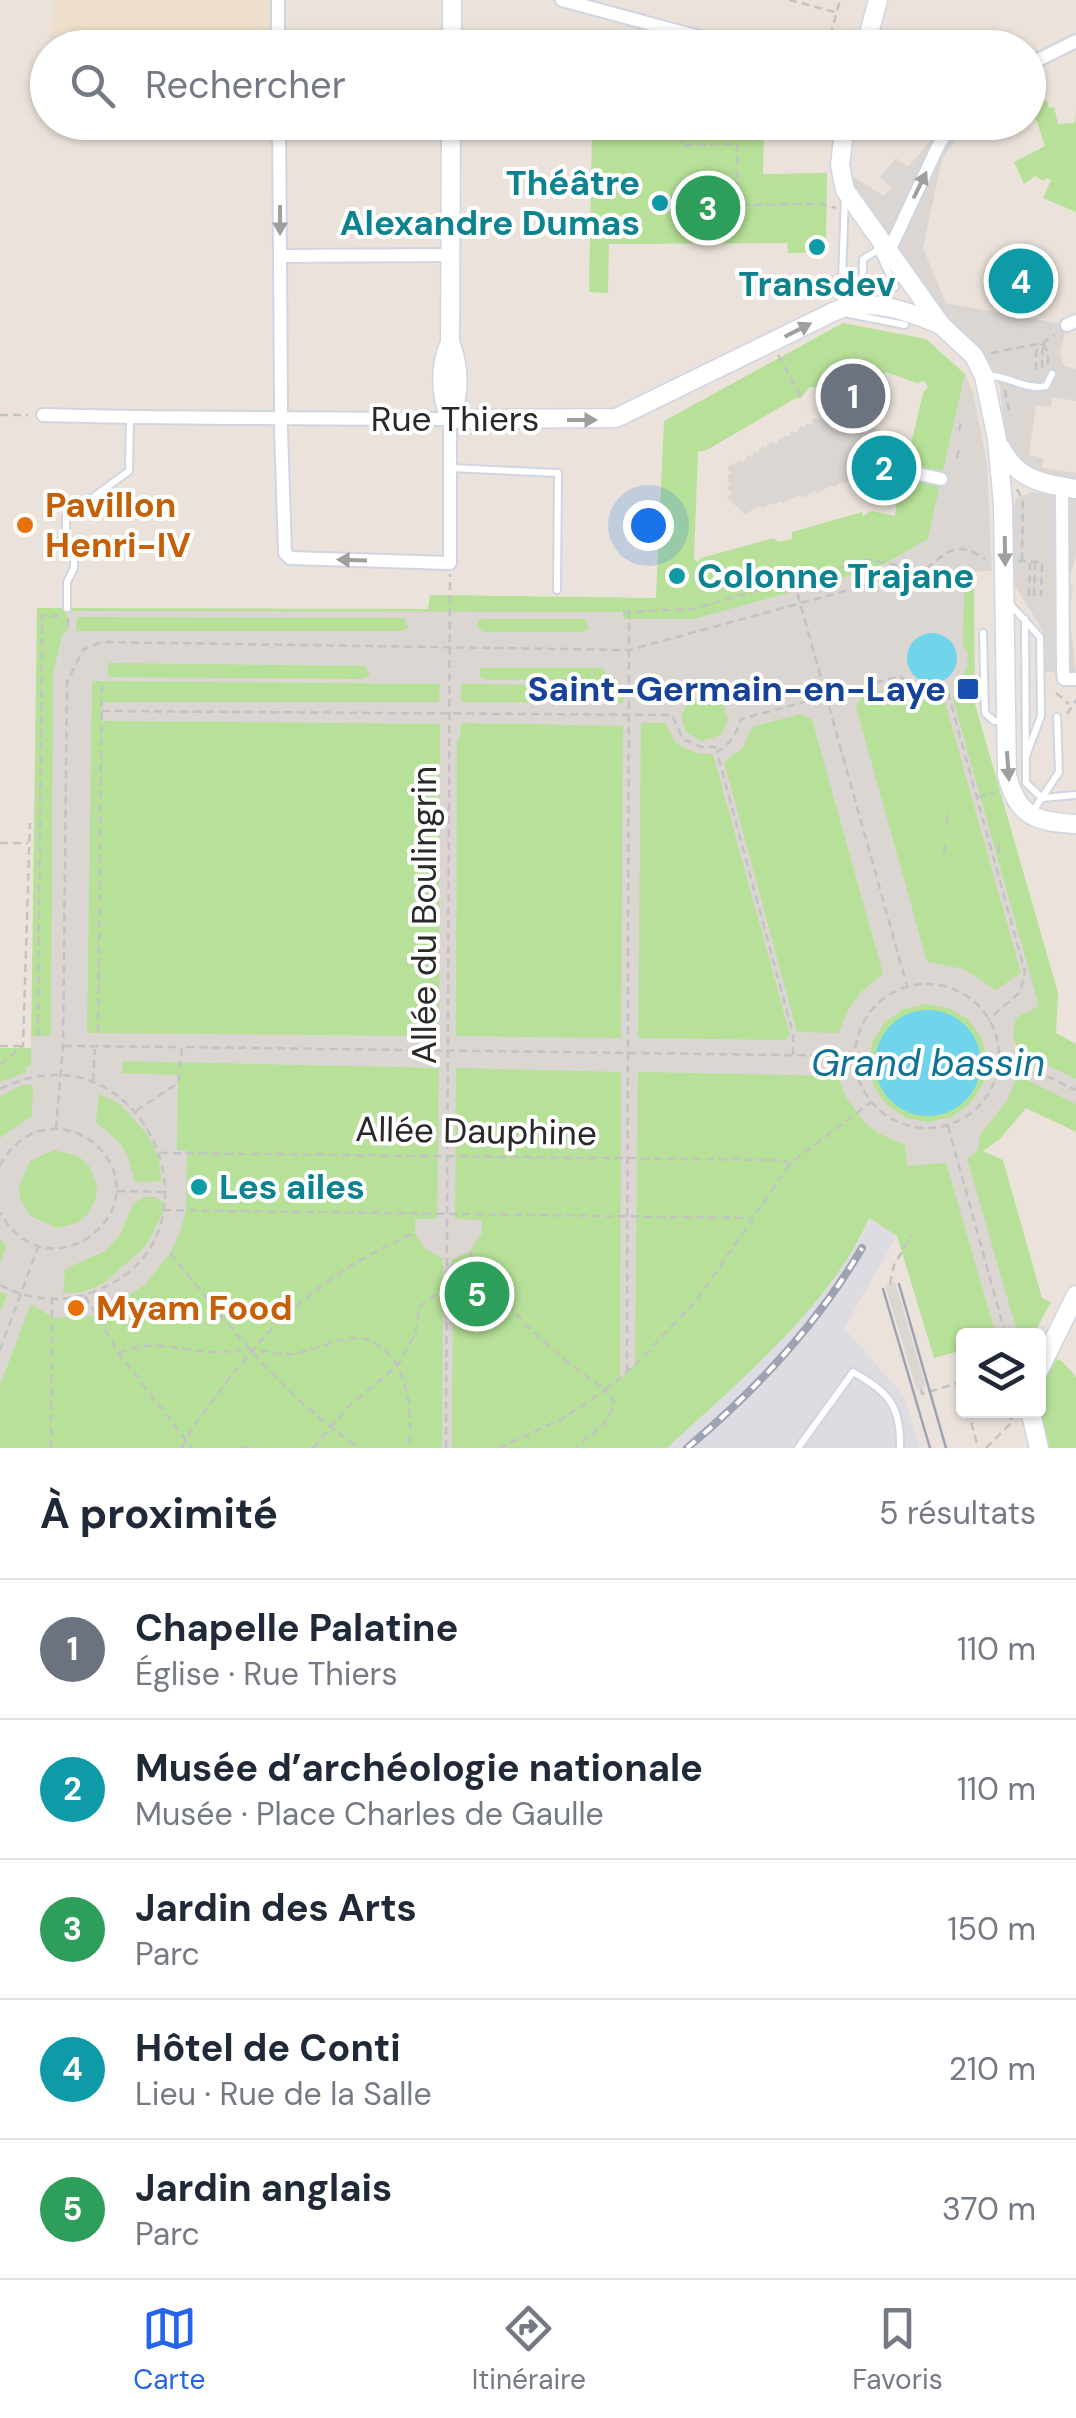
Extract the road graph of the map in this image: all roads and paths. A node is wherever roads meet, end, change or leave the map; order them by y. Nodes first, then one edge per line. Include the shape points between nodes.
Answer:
1 (278, 0) edge
2 (452, 0) edge
3 (562, 0) edge
4 (789, 0) edge
5 (840, 0) edge
6 (878, 0) edge
7 (837, 12) junction
8 (278, 30) edge
9 (452, 30) edge
10 (673, 30) edge
11 (832, 30) edge
12 (870, 30) edge
13 (1076, 41) edge
14 (1046, 57) edge
15 (279, 140) edge
16 (451, 140) edge
17 (682, 140) edge
18 (843, 140) edge
19 (942, 140) edge
20 (845, 190) junction
21 (737, 205) junction
22 (719, 206) dead end
23 (832, 208) dead end
24 (884, 251) junction
25 (451, 255) junction
26 (280, 256) junction
27 (895, 287) dead end
28 (916, 289) junction
29 (862, 304) junction
30 (886, 308) junction
31 (837, 310) junction
32 (1072, 323) edge
33 (905, 325) dead end
34 (942, 325) junction
35 (1043, 343) junction
36 (974, 356) junction
37 (780, 358) dead end
38 (1039, 370) dead end
39 (1050, 372) joint
40 (984, 376) junction
41 (802, 398) dead end
42 (0, 415) edge
43 (43, 416) joint
44 (130, 418) junction
45 (281, 418) junction
46 (450, 420) junction
47 (961, 422) dead end
48 (959, 431) dead end
49 (996, 439) junction
50 (959, 448) dead end
51 (957, 458) dead end
52 (450, 468) junction
53 (905, 470) dead end
54 (942, 480) dead end
55 (1040, 483) junction
56 (1069, 488) edge
57 (1018, 489) junction
58 (1003, 504) junction
59 (1005, 561) junction
60 (1032, 562) junction
61 (450, 563) junction
62 (926, 569) junction
63 (964, 571) dead end
64 (1070, 572) edge
65 (794, 581) junction
66 (964, 586) dead end
67 (556, 590) dead end
68 (1032, 596) dead end
69 (1042, 596) dead end
70 (1005, 598) junction
71 (801, 603) junction
72 (67, 608) dead end
73 (629, 611) junction
74 (622, 612) dead end
75 (1025, 620) junction
76 (68, 632) dead end
77 (983, 633) dead end
78 (450, 647) junction
79 (629, 650) junction
80 (1070, 679) edge
81 (102, 681) dead end
82 (1056, 693) dead end
83 (828, 696) junction
84 (1070, 705) dead end
85 (102, 711) junction
86 (450, 714) junction
87 (629, 714) junction
88 (1057, 717) dead end
89 (1006, 721) junction
90 (716, 752) junction
91 (1025, 757) junction
92 (1042, 798) junction
93 (1076, 799) edge
94 (948, 810) dead end
95 (1030, 816) junction
96 (30, 822) dead end
97 (1076, 824) edge
98 (947, 825) dead end
99 (0, 843) edge
100 (29, 843) junction
101 (945, 843) dead end
102 (999, 846) dead end
103 (944, 853) dead end
104 (999, 854) dead end
105 (908, 987) junction
106 (988, 1020) junction
107 (98, 1032) dead end
108 (38, 1036) dead end
109 (0, 1046) edge
110 (23, 1046) junction
111 (63, 1046) junction
112 (94, 1046) junction
113 (182, 1048) junction
114 (448, 1051) junction
115 (628, 1053) junction
116 (999, 1053) junction
117 (793, 1055) junction
118 (855, 1056) junction
119 (0, 1065) edge
120 (60, 1076) junction
121 (92, 1083) junction
122 (0, 1090) edge
123 (1076, 1090) edge
124 (872, 1102) junction
125 (136, 1112) junction
126 (948, 1124) junction
127 (56, 1129) junction
128 (160, 1153) junction
129 (448, 1156) junction
130 (628, 1158) junction
131 (790, 1164) junction
132 (0, 1166) edge
133 (116, 1191) junction
134 (165, 1192) junction
135 (164, 1210) junction
136 (0, 1212) edge
137 (448, 1216) junction
138 (627, 1216) junction
139 (751, 1218) junction
140 (415, 1233) dead end
141 (912, 1235) dead end
142 (38, 1246) junction
143 (469, 1252) dead end
144 (170, 1253) dead end
145 (483, 1276) junction
146 (890, 1284) dead end
147 (0, 1285) edge
148 (443, 1290) dead end
149 (453, 1290) dead end
150 (20, 1294) junction
151 (84, 1294) junction
152 (1076, 1295) edge
153 (52, 1299) junction
154 (1004, 1328) edge
155 (249, 1349) junction
156 (0, 1350) edge
157 (119, 1353) junction
158 (1046, 1356) edge
159 (398, 1365) junction
160 (627, 1372) junction
161 (956, 1384) edge
162 (921, 1389) dead end
163 (605, 1390) junction
164 (970, 1418) edge
165 (1011, 1418) edge
166 (1032, 1418) edge
167 (331, 1428) junction
168 (185, 1440) junction
169 (51, 1448) edge
170 (182, 1448) edge
171 (192, 1448) edge
172 (242, 1448) edge
173 (250, 1448) edge
174 (312, 1448) edge
175 (360, 1448) edge
176 (409, 1448) edge
177 (446, 1448) edge
178 (499, 1448) edge
179 (575, 1448) edge
180 (798, 1448) edge
181 (900, 1448) edge
182 (978, 1448) edge
183 (986, 1448) edge
184 (1039, 1448) edge

1 - 8 street
2 - 9 main road
3 - 10 street
4 - 7 path
5 - 7 path
6 - 12 main road
7 - 11 path
13 - 14 street
15 -> 26 street
16 - 25 main road
17 - 21 path via 736,144
18 - 20 main road
24 -> 19 street
20 - 24 main road
20 - 31 lane
21 - 22 path
21 - 23 path
24 - 27 lane
24 - 28 main road
24 - 29 lane via 863,258
25 - 26 street
25 - 46 main road via 450,342 458,399
26 - 45 street
28 - 30 main road
28 - 34 main road
29 - 30 main road
29 - 31 main road, Rue Thiers
30 - 34 main road
31 - 33 lane
46 -> 31 main road, Rue Thiers via 616,418
32 - 35 path
34 - 36 main road
35 - 36 path
35 - 38 path
35 - 39 path
36 - 40 main road
37 - 41 path
39 - 40 lane via 1046,386 1036,388
40 - 49 main road
42 - 43 path
43 - 44 street, Rue Thiers
44 - 45 street, Rue Thiers
44 - 72 lane via 130,470 66,517 66,539 74,550
45 - 46 street, Rue Thiers
61 -> 45 street via 285,554
46 - 52 street
47 - 48 path
49 - 55 main road via 1016,470
49 - 58 main road
50 - 51 path
52 - 61 street
52 - 67 lane via 558,473
53 - 54 street
55 - 56 main road
55 - 57 main road
56 - 64 street
57 - 58 main road
57 - 60 path via 1022,561
58 -> 59 main road
59 - 62 path via 961,548
59 - 70 main road
60 - 68 path
60 - 69 path via 1042,562
61 - 78 path, Allée du Boulingrin
62 - 65 path via 867,560
62 - 71 path
63 - 66 path
64 - 80 street
65 - 71 path
65 - 73 path via 692,609
70 - 75 lane
70 - 89 main road
71 - 79 path
71 - 83 path
73 - 74 path
73 - 79 path
75 - 91 lane
75 - 91 lane via 1040,637 1041,692 1038,728
76 - 108 path via 68,616 42,616
77 - 89 lane via 985,713
78 - 79 path
78 - 86 path, Allée du Boulingrin
78 - 111 path via 100,642 83,650 67,682
79 - 87 path
81 - 85 path
82 - 84 path
83 - 90 path via 740,719 737,734
83 - 105 path
83 - 106 path via 900,676 923,690 948,693 1025,972 1020,992
85 - 86 path
85 - 107 path
86 - 87 path
86 - 114 path, Allée du Boulingrin
87 - 90 path via 672,715 682,739
87 - 115 path
88 - 92 lane via 1059,772
89 -> 95 main road via 1009,782
90 - 117 path via 793,1034
91 - 92 lane via 1026,783
92 - 93 lane
92 - 95 lane
94 - 98 path
95 - 97 main road
96 - 100 path
99 - 100 path
100 - 110 path
101 - 103 path
102 - 104 path
105 - 106 path via 958,992
105 - 118 path via 870,1013
106 - 116 path
109 - 110 path
110 - 119 path
111 - 112 path
111 - 120 path
112 - 113 path
112 - 121 path
113 - 114 path
113 - 125 path via 178,1084
114 - 115 path
114 - 129 path, Allée du Boulingrin
115 - 117 path
115 - 130 path
116 - 123 path
116 - 126 path via 983,1101
117 - 118 path
118 - 124 path
120 - 121 path
120 - 122 path
120 - 127 path
121 - 125 path
124 - 126 path via 902,1123
124 - 131 path
125 - 128 path
126 - 154 path
127 - 132 path via 25,1137
127 - 133 path via 80,1134 100,1149
128 - 129 path, Allée Dauphine
128 - 134 path
129 - 130 path, Allée Dauphine
129 - 137 path, Allée du Boulingrin
130 - 131 path, Allée Dauphine
130 - 138 path
131 - 139 path
133 - 134 path
133 - 142 path via 108,1218 92,1237 69,1248
134 - 135 path
135 - 137 path
135 - 151 path via 139,1260
136 - 142 path via 13,1232
137 - 138 path
137 - 177 path, Allée du Boulingrin
138 - 139 path
138 - 160 path
139 - 160 path via 697,1300
140 - 155 path via 371,1252 317,1289
141 - 146 path
142 - 150 path
143 - 145 path
144 - 155 path
145 - 149 path
145 - 163 path via 555,1355
147 - 150 path
148 - 159 path via 420,1306 415,1334
150 - 153 path
150 - 156 path
151 - 153 path
151 - 157 path
152 - 158 main road
153 - 169 path
155 - 157 path via 209,1352 152,1344
155 - 159 path via 293,1354 360,1338 380,1346
155 - 167 path
155 - 168 path
157 - 168 path
159 - 167 path
159 - 176 path via 408,1401
160 - 163 path
161 - 162 path via 922,1394
163 - 178 path
163 - 179 path via 616,1404
164 - 182 path
165 - 183 path
166 - 184 main road
167 - 174 path
167 - 175 path
168 - 170 path
168 - 171 path
172 - 173 path
180 - 181 lane via 854,1372 884,1390 900,1421

